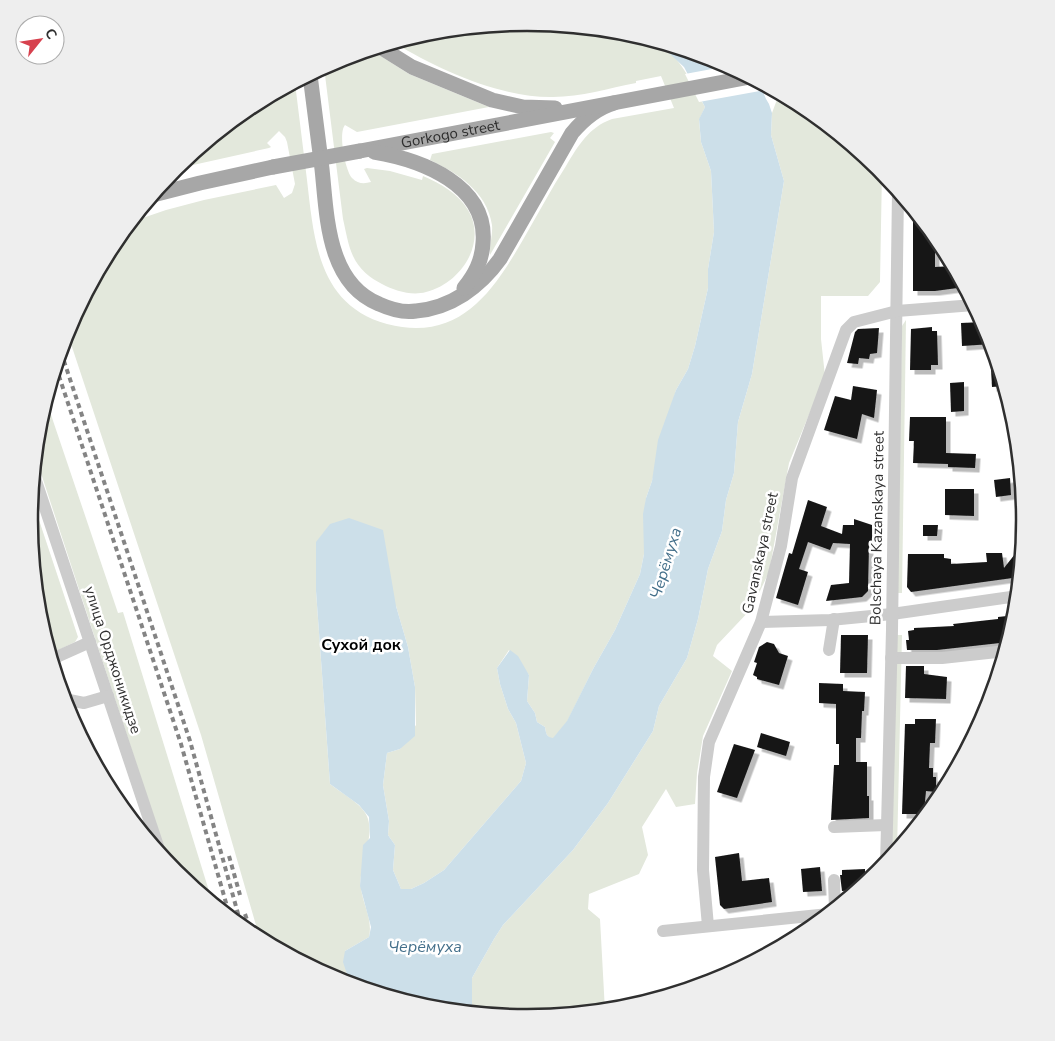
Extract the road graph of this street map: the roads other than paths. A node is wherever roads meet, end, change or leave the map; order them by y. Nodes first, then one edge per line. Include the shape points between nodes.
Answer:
1 (388, 52) edge
2 (738, 79) edge
3 (311, 82) edge
4 (614, 103) junction
5 (360, 151) junction
6 (165, 193) edge
7 (898, 201) edge
8 (967, 306) edge
9 (426, 310) junction
10 (897, 311) junction
11 (39, 490) edge
12 (1011, 597) edge
13 (892, 614) junction
14 (834, 619) junction
15 (761, 622) junction
16 (90, 642) junction
17 (829, 650) dead end
18 (999, 652) edge
19 (58, 656) edge
20 (891, 658) junction
21 (108, 696) junction
22 (72, 701) edge
23 (886, 825) junction
24 (834, 827) dead end
25 (148, 829) edge
26 (886, 852) edge
27 (834, 880) dead end
28 (835, 900) edge
29 (816, 915) edge
30 (708, 926) junction
31 (664, 931) dead end

1 - 4 main road via 428,74 509,104 555,108
2 - 4 main road, Gorkogo street
3 - 9 main road via 329,230 338,262 352,285 373,302 398,310
4 - 5 main road, Gorkogo street
4 - 9 main road via 587,118 572,133 490,274 462,295
5 - 6 main road, Gorkogo street, bridge via 273,167
5 - 9 main road via 407,159 446,177 469,196 480,215 483,251 472,278 456,295
7 - 10 street, Bolschaya Kazanskaya street
8 - 10 street, Gavanskaya street
10 - 13 street, Bolschaya Kazanskaya street
10 - 15 street, Gavanskaya street via 854,322 846,330 792,478 781,546
11 - 16 street, улица Орджоникидзе
12 - 13 street
13 - 14 street
13 - 20 street, Bolschaya Kazanskaya street
14 - 15 street
14 - 17 street
15 - 30 street, Gavanskaya street via 709,742 704,777 703,870
16 - 19 street
16 - 21 street, улица Орджоникидзе
18 - 20 street via 942,658
20 - 23 street, Bolschaya Kazanskaya street
21 - 22 street via 84,703
21 - 25 street, улица Орджоникидзе
23 - 24 street
23 - 26 street, Bolschaya Kazanskaya street
27 - 28 street
29 - 30 street
30 - 31 street

